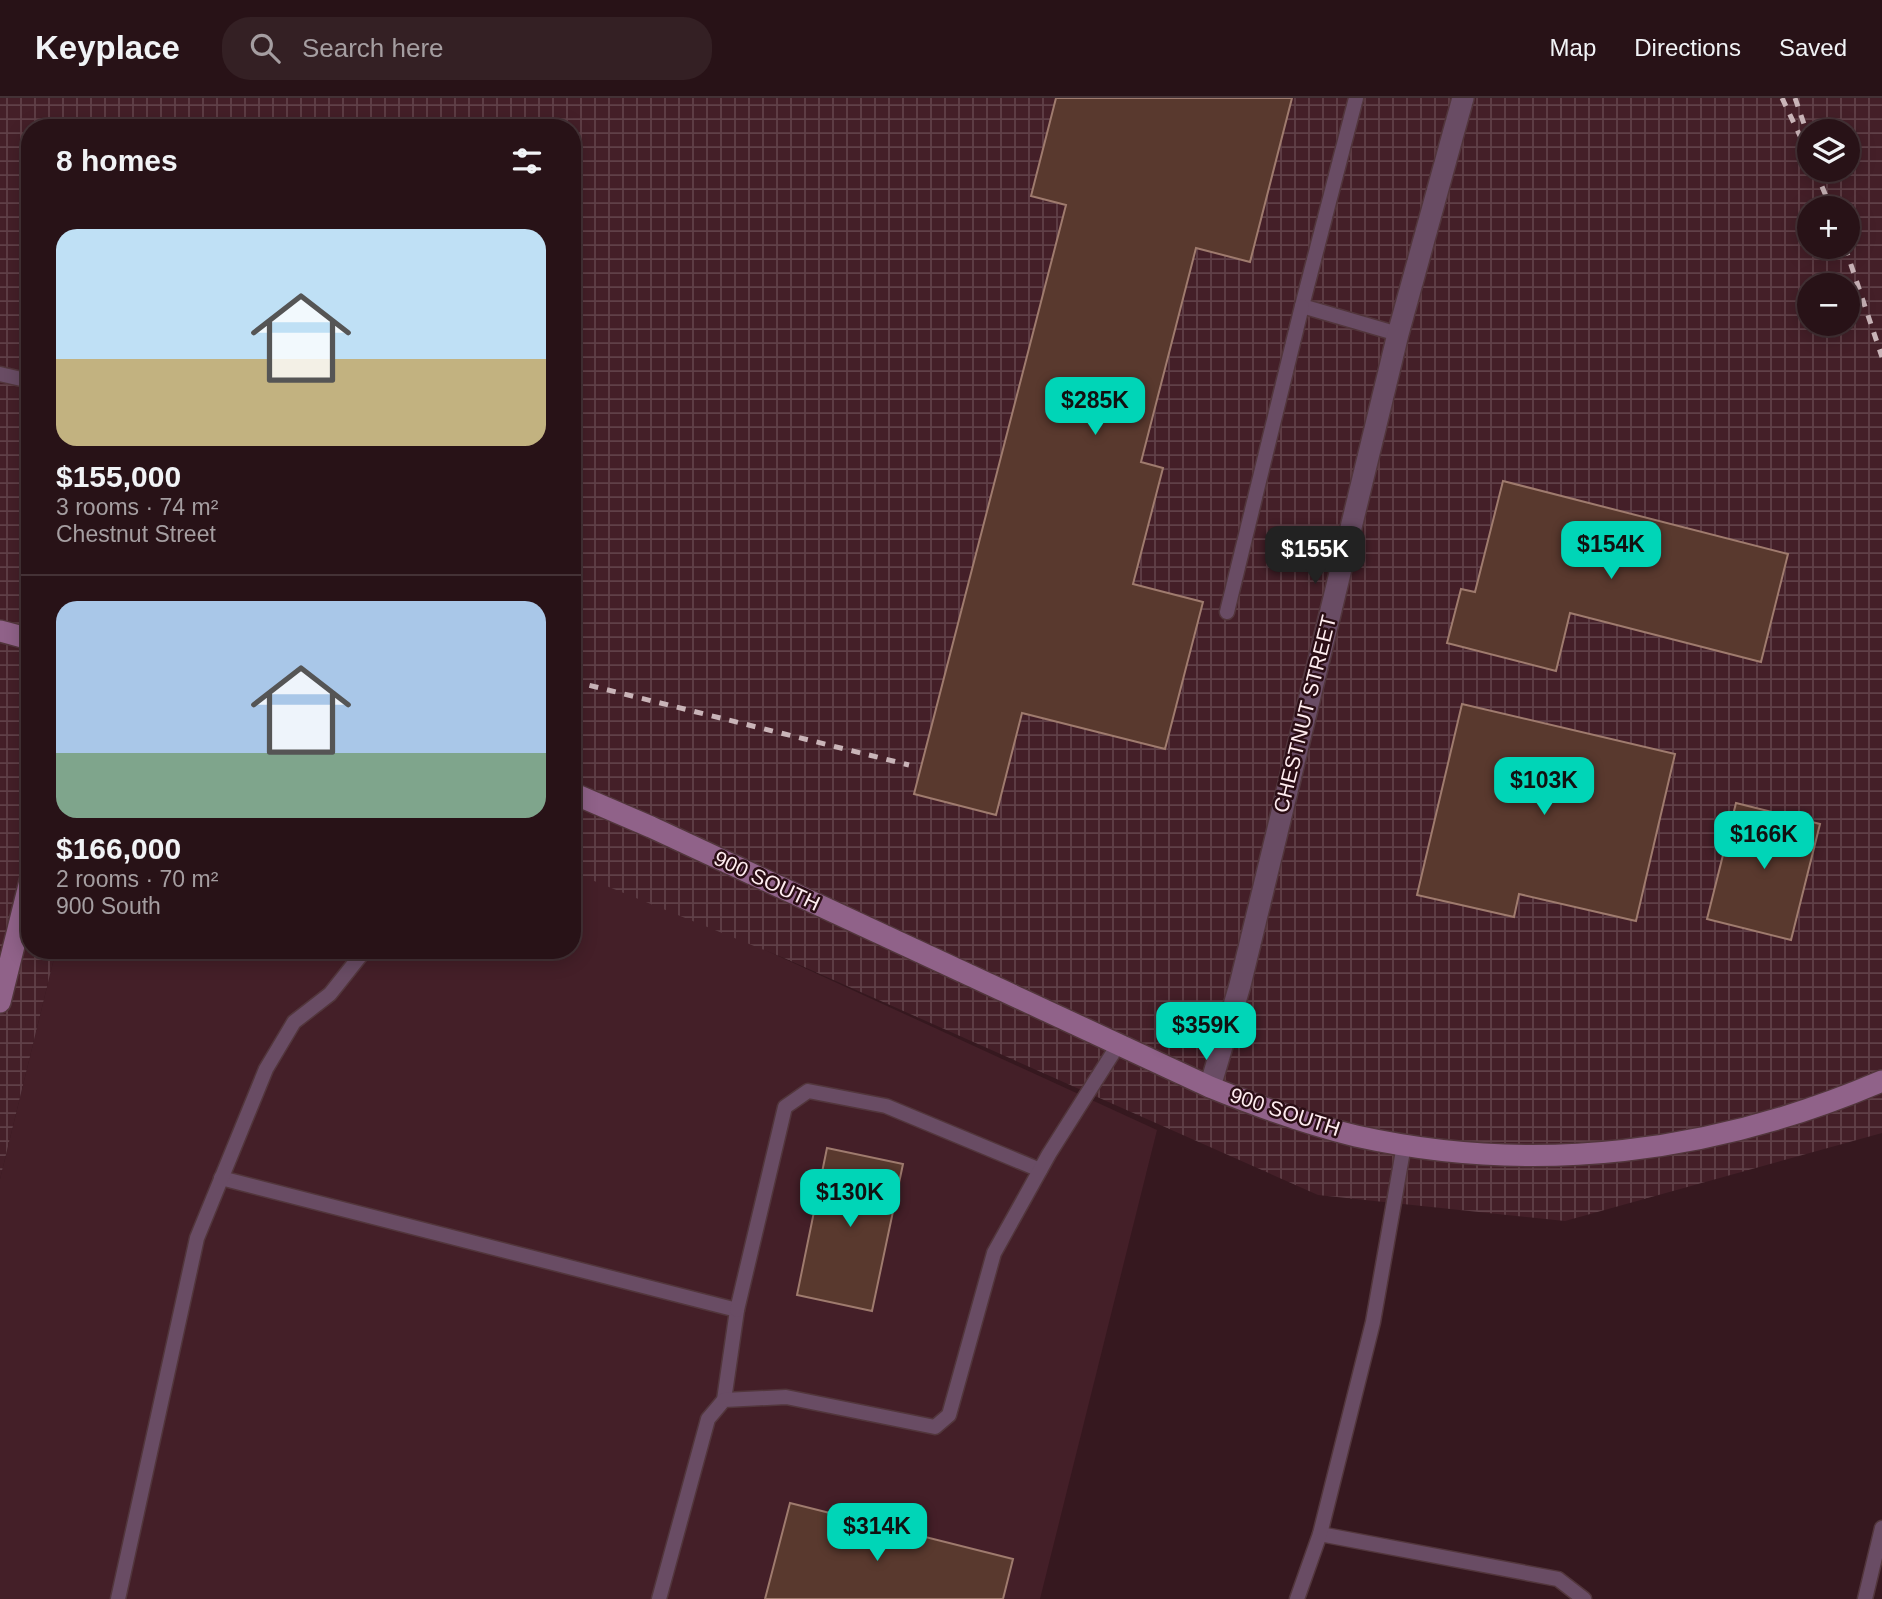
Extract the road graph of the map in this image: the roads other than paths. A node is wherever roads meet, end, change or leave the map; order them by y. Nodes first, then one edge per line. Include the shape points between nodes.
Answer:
1 (1356, 98) edge
2 (1464, 98) edge
3 (1303, 306) junction
4 (1398, 334) junction
5 (0, 374) edge
6 (21, 379) edge
7 (1227, 612) dead end
8 (0, 631) edge
9 (21, 637) edge
10 (581, 797) edge
11 (21, 917) edge
12 (358, 959) edge
13 (0, 1002) edge
14 (1118, 1045) junction
15 (1882, 1081) edge
16 (1210, 1087) junction
17 (1404, 1145) junction
18 (1040, 1170) junction
19 (221, 1178) junction
20 (737, 1310) junction
21 (724, 1400) junction
22 (1882, 1528) edge
23 (1320, 1534) junction
24 (118, 1599) edge
25 (659, 1599) edge
26 (1297, 1599) edge
27 (1584, 1599) edge
28 (1865, 1599) edge

1 - 3 lane
2 - 4 street, CHESTNUT STREET
3 - 4 lane
3 - 7 lane
4 - 16 street, CHESTNUT STREET via 1243,971
5 - 6 lane
8 - 9 street
10 - 14 street, 900 SOUTH
11 - 13 street
12 - 19 lane via 330,994 294,1022 266,1069
14 - 16 street, 900 SOUTH
14 - 18 lane
15 - 17 street, 900 SOUTH via 1783,1119 1676,1144 1567,1155
16 - 17 street, 900 SOUTH via 1306,1122
17 - 23 lane via 1373,1322
18 - 20 lane via 886,1106 808,1091 785,1107
18 - 21 lane via 994,1253 949,1415 935,1427 786,1397
19 - 20 lane
19 - 24 lane via 197,1238
20 - 21 lane
21 - 25 lane via 708,1419
22 - 28 lane
23 - 26 lane
23 - 27 lane via 1558,1579

